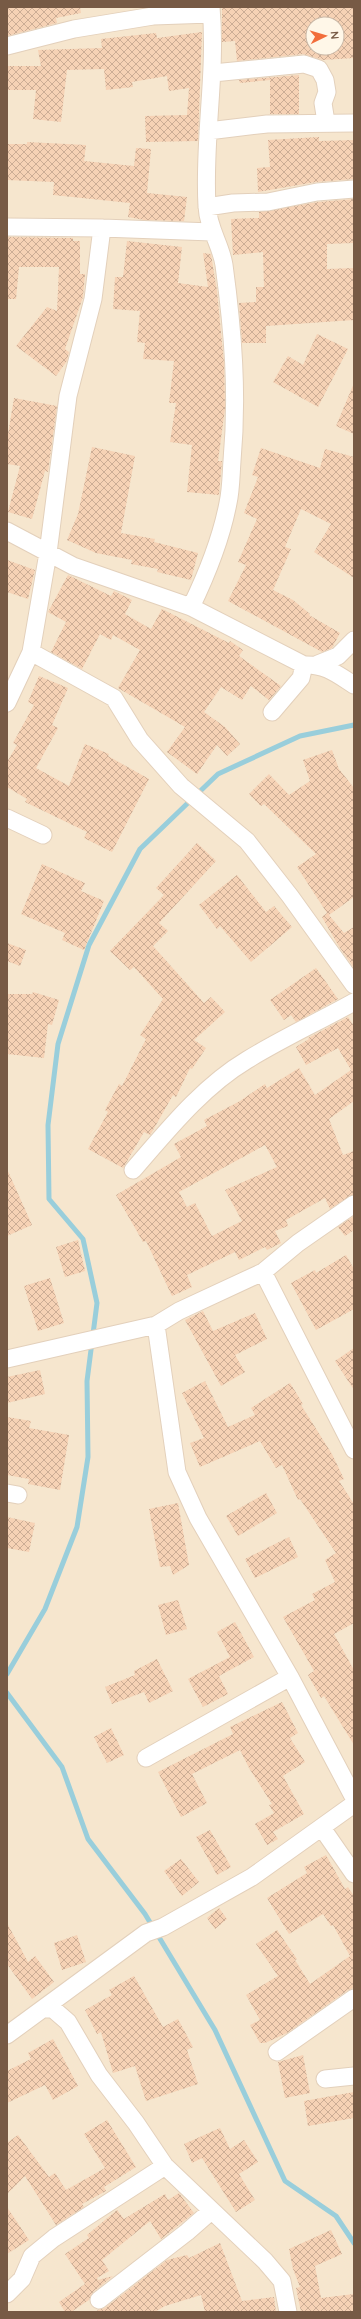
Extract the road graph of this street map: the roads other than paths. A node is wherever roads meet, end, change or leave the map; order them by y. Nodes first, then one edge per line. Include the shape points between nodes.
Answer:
1 (211, 11) edge
2 (7, 46) edge
3 (213, 73) junction
4 (326, 122) junction
5 (354, 123) edge
6 (208, 132) junction
7 (354, 189) edge
8 (207, 207) junction
9 (7, 227) edge
10 (102, 228) junction
11 (212, 232) junction
12 (7, 531) edge
13 (48, 553) junction
14 (191, 607) junction
15 (354, 640) edge
16 (31, 652) junction
17 (311, 664) junction
18 (354, 685) edge
19 (7, 703) edge
20 (272, 712) dead end
21 (7, 818) edge
22 (44, 835) dead end
23 (354, 986) edge
24 (354, 1002) edge
25 (133, 1170) dead end
26 (354, 1204) edge
27 (263, 1272) junction
28 (156, 1325) junction
29 (7, 1359) edge
30 (354, 1450) edge
31 (290, 1677) junction
32 (146, 1758) dead end
33 (354, 1798) edge
34 (354, 1804) edge
35 (322, 1828) junction
36 (354, 1874) edge
37 (354, 1998) edge
38 (46, 2009) junction
39 (7, 2035) edge
40 (277, 2052) dead end
41 (354, 2076) edge
42 (325, 2079) dead end
43 (165, 2166) junction
44 (211, 2211) junction
45 (7, 2294) edge
46 (99, 2300) dead end
47 (288, 2312) edge

1 - 2 street via 153,16 74,29
1 - 3 street
3 - 4 street via 304,64 319,70 325,80 327,92 323,103
3 - 6 street
4 - 5 street
4 - 6 street via 267,124
6 - 8 street
7 - 8 street via 317,192 268,202
8 - 11 street
9 - 10 street
10 - 11 street
10 - 13 street via 93,300 68,396
11 - 14 street via 223,258 231,317 235,364 235,425 229,503 210,567
12 - 13 street
13 - 14 street via 73,566
13 - 16 street
14 - 17 street
15 - 17 street via 338,656
16 - 19 street
16 - 23 street via 114,698 140,740 181,786 247,841
17 - 18 street
17 - 20 street
21 - 22 street
24 - 25 street via 246,1061 214,1084
26 - 27 street via 298,1243
27 - 28 street via 179,1311
27 - 30 street
28 - 29 street
28 - 31 street via 177,1472 198,1518
31 - 32 street
31 - 33 street
34 - 35 street
35 - 36 street
35 - 38 street via 252,1877 163,1927 146,1933
37 - 40 street
38 - 39 street
38 - 43 street via 53,2009 68,2022 99,2076 136,2123
41 - 42 street
43 - 44 street
43 - 45 street via 80,2219 32,2256 22,2279
44 - 46 street
44 - 47 street via 265,2261 282,2281

